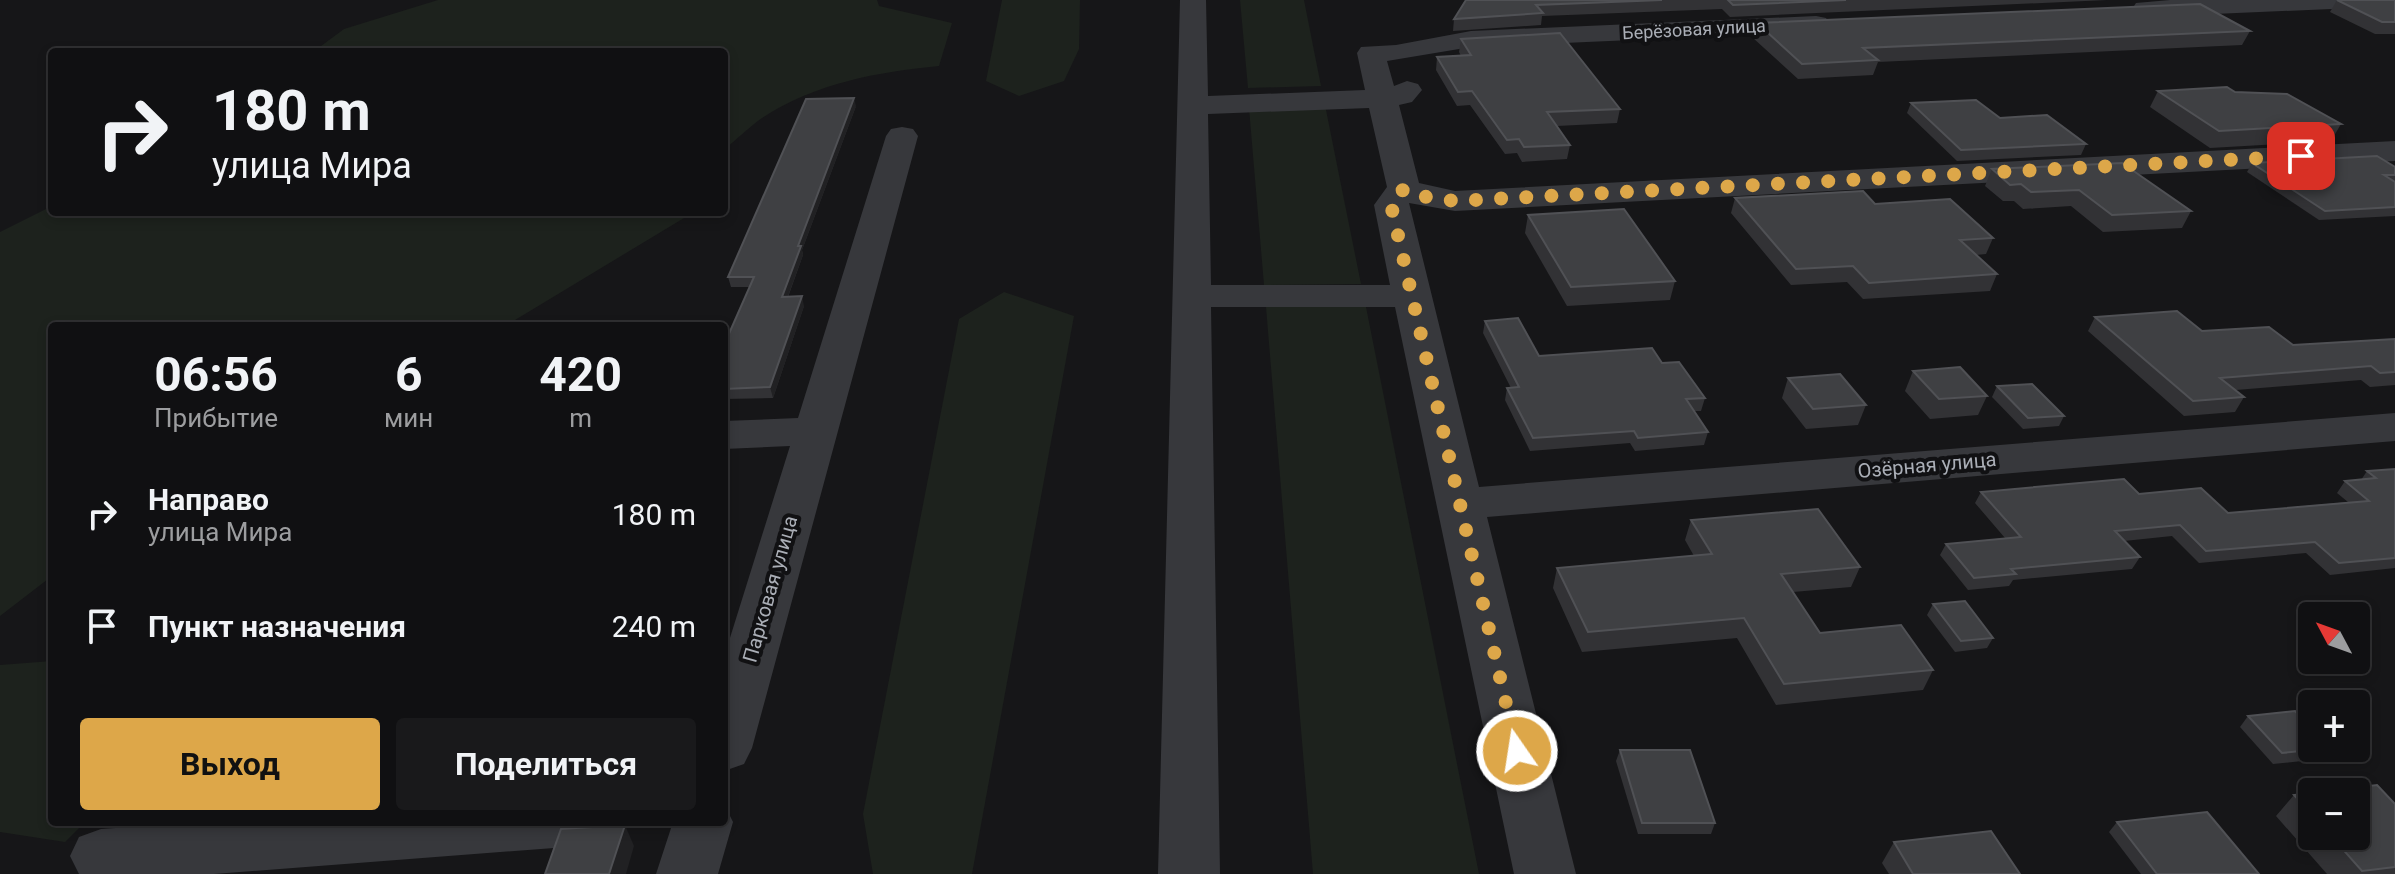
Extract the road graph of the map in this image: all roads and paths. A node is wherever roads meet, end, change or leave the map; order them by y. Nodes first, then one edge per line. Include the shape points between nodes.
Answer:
1 (1193, 0) edge
2 (2354, 0) edge
3 (2118, 10) edge
4 (1849, 22) edge
5 (1381, 94) junction
6 (1192, 101) junction
7 (902, 136) dead end
8 (2395, 151) edge
9 (1404, 189) junction
10 (1191, 296) junction
11 (1412, 296) junction
12 (2395, 427) edge
13 (817, 431) junction
14 (728, 435) edge
15 (1460, 504) junction
16 (728, 734) edge
17 (501, 826) edge
18 (702, 826) edge
19 (101, 856) dead end
20 (687, 874) edge
21 (1189, 874) edge
22 (1545, 874) edge

1 - 6 street
2 - 3 street
4 - 5 street, Берёзовая улица via 1471,39 1384,53 1407,91 1401,96
5 - 6 street
5 - 9 street
6 - 10 street
7 - 13 street, Парковая улица
8 - 9 street via 1455,201
9 - 11 street via 1391,205
10 - 11 street
10 - 21 street
11 - 15 street
12 - 15 street, Озёрная улица
13 - 14 street
13 - 16 street, Парковая улица
15 - 22 street
17 - 19 street
18 - 20 street

